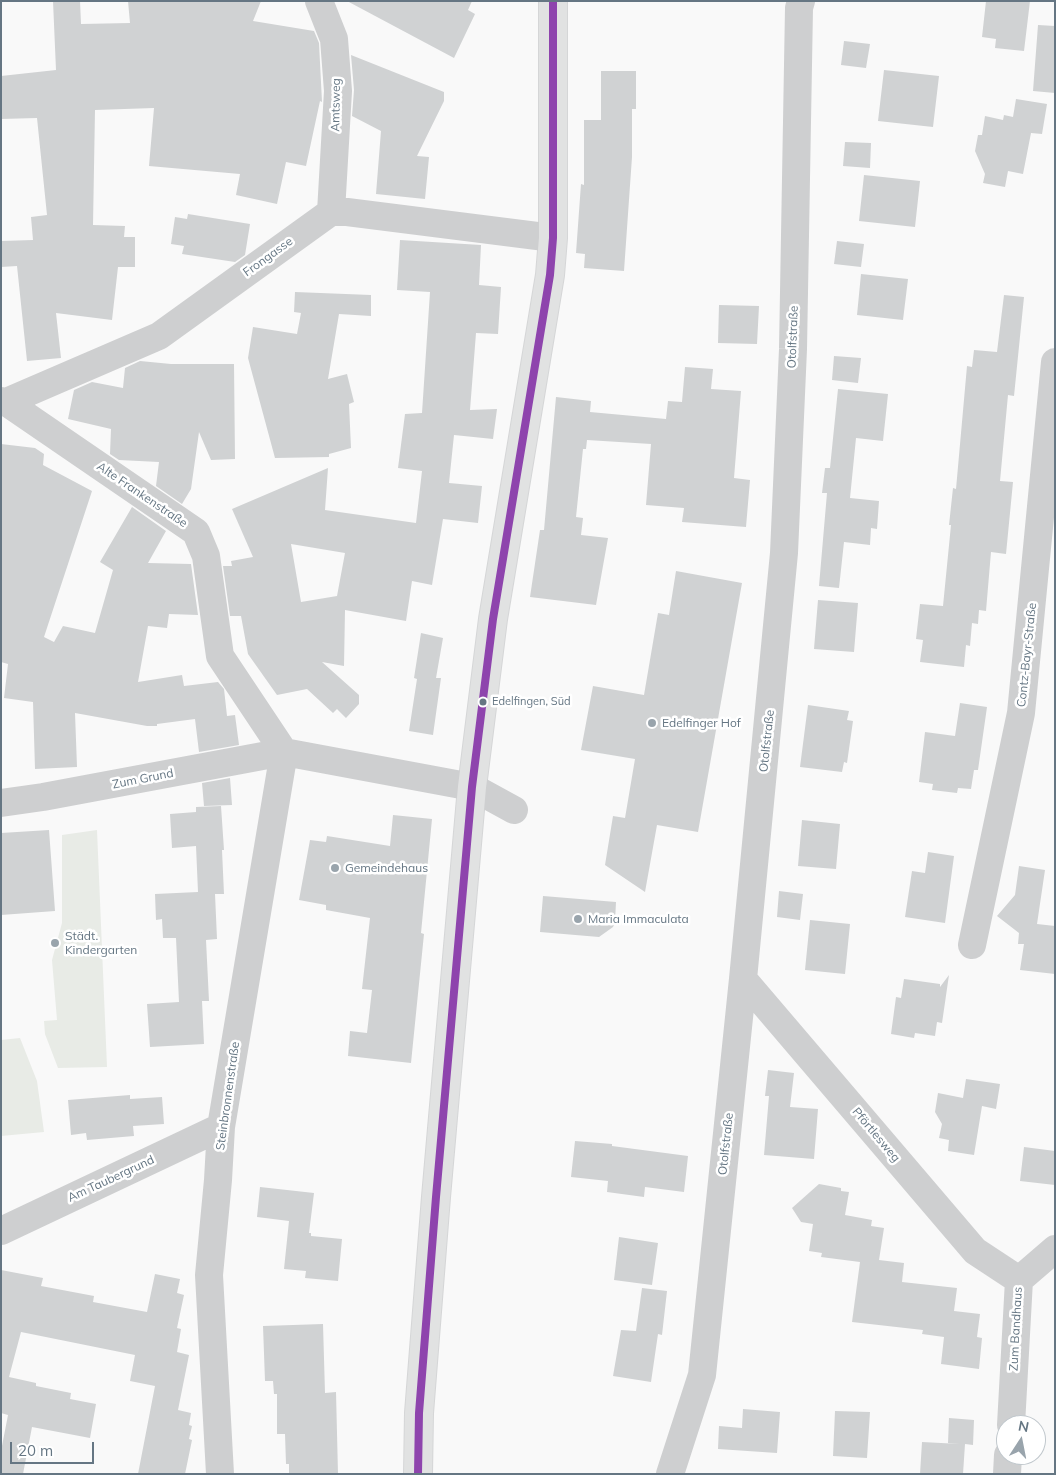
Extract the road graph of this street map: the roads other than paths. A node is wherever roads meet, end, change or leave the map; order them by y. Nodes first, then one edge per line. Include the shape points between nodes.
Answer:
1 (319, 1) edge
2 (553, 1) edge
3 (801, 1) edge
4 (331, 212) junction
5 (553, 238) junction
6 (1055, 362) edge
7 (4, 402) edge
8 (284, 752) junction
9 (472, 787) junction
10 (1, 803) edge
11 (514, 810) dead end
12 (972, 945) dead end
13 (744, 979) junction
14 (221, 1127) junction
15 (1, 1231) edge
16 (1055, 1249) edge
17 (1019, 1280) junction
18 (1012, 1415) edge
19 (220, 1474) edge
20 (418, 1474) edge
21 (670, 1474) edge

1 - 4 street, Amtsweg via 334,39 338,91
2 - 5 main road
3 - 13 street, Otolfstraße via 793,349 784,553
4 - 5 street
4 - 7 street, Frongasse via 159,336
5 - 9 main road via 549,284 493,619
6 - 12 street, Contz-Bayr-Straße via 1021,713
7 - 8 street, Alte Frankenstraße via 196,532 206,556 220,656
8 - 9 street
8 - 10 street, Zum Grund
8 - 14 street, Steinbronnenstraße
9 - 11 street
9 - 20 main road via 419,1413
13 - 17 street, Pförtlesweg via 975,1251
13 - 21 street, Otolfstraße via 702,1375
14 - 15 street, Am Taubergrund
14 - 19 street, Steinbronnenstraße via 209,1275
16 - 17 street, Zum Bandhaus
17 - 18 street, Zum Bandhaus

